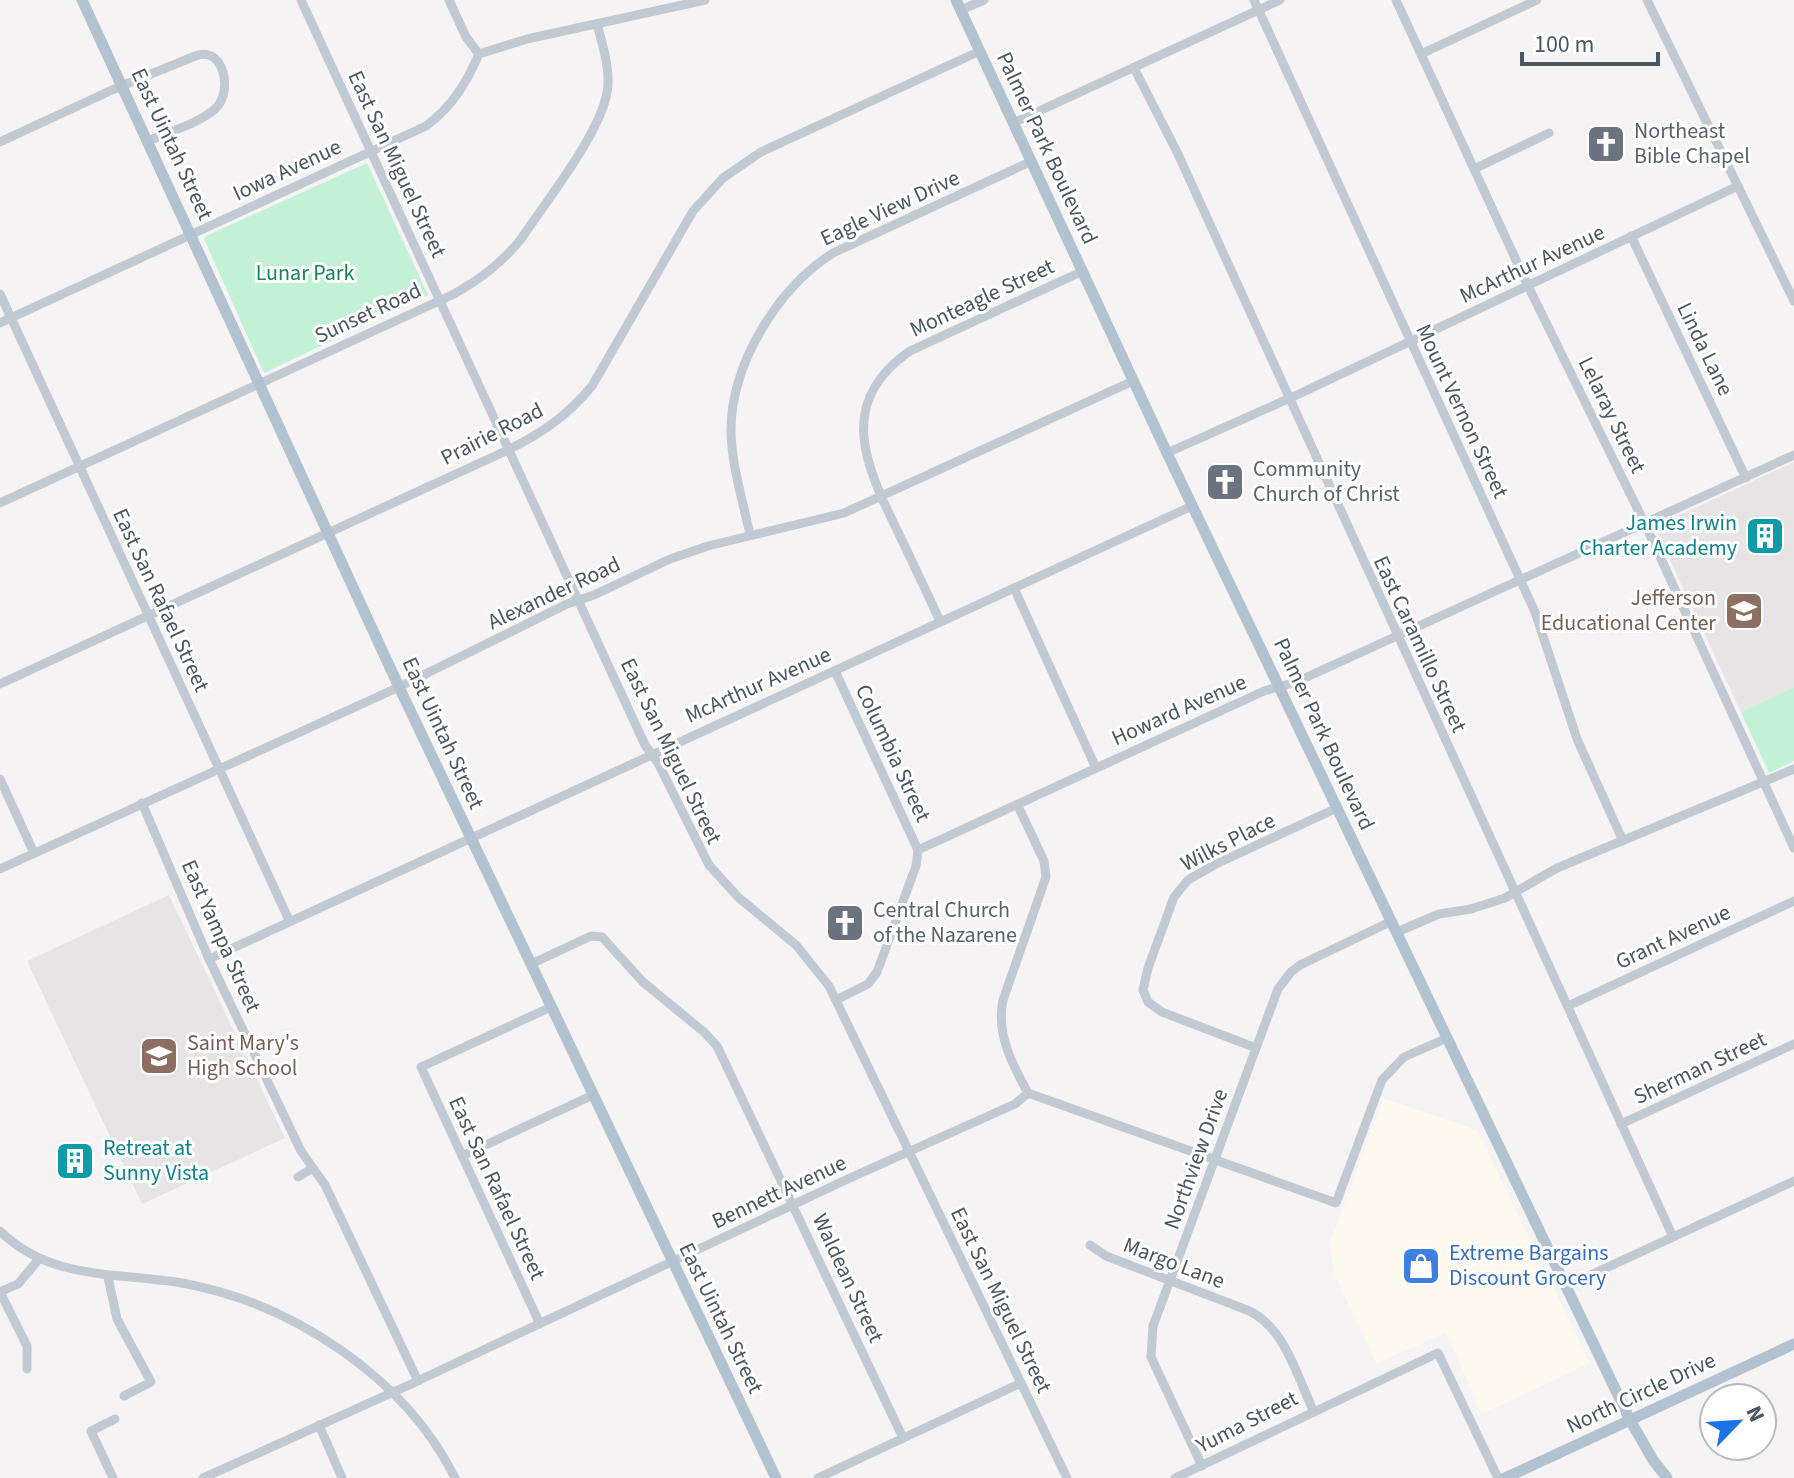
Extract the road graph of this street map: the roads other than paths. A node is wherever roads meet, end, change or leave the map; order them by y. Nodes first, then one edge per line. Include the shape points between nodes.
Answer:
1 (82, 0) edge
2 (449, 0) edge
3 (705, 0) edge
4 (984, 0) edge
5 (1280, 0) edge
6 (1396, 0) edge
7 (1537, 0) edge
8 (1647, 0) edge
9 (303, 1) edge
10 (958, 5) edge
11 (1257, 5) edge
12 (597, 24) junction
13 (980, 51) junction
14 (479, 54) junction
15 (1421, 54) junction
16 (1134, 68) junction
17 (123, 87) junction
18 (1013, 123) junction
19 (1549, 133) dead end
20 (148, 141) junction
21 (0, 142) edge
22 (371, 151) junction
23 (1032, 161) junction
24 (1474, 169) junction
25 (1738, 186) junction
26 (191, 235) junction
27 (1631, 236) junction
28 (1083, 271) junction
29 (1528, 286) junction
30 (0, 294) edge
31 (440, 300) junction
32 (1794, 301) edge
33 (11, 318) junction
34 (0, 323) edge
35 (1410, 341) junction
36 (1133, 381) junction
37 (260, 383) junction
38 (1288, 399) junction
39 (508, 450) junction
40 (1167, 453) junction
41 (1794, 455) edge
42 (80, 467) junction
43 (1746, 478) junction
44 (881, 497) junction
45 (0, 503) edge
46 (1192, 506) junction
47 (1645, 524) junction
48 (328, 533) junction
49 (750, 535) junction
50 (1520, 580) junction
51 (1014, 588) junction
52 (579, 600) junction
53 (148, 615) junction
54 (940, 621) junction
55 (1397, 637) junction
56 (835, 671) junction
57 (0, 684) edge
58 (399, 687) junction
59 (1280, 688) junction
60 (651, 753) junction
61 (1096, 768) junction
62 (218, 769) junction
63 (1794, 769) edge
64 (0, 779) edge
65 (1765, 783) junction
66 (142, 803) junction
67 (1018, 806) junction
68 (1337, 808) junction
69 (471, 838) junction
70 (1623, 841) junction
71 (1794, 848) edge
72 (918, 850) junction
73 (34, 853) junction
74 (0, 869) edge
75 (1515, 892) junction
76 (1794, 901) edge
77 (289, 920) junction
78 (1394, 926) junction
79 (209, 959) junction
80 (531, 964) junction
81 (836, 1000) junction
82 (1568, 1006) junction
83 (551, 1007) junction
84 (1447, 1038) junction
85 (1794, 1044) edge
86 (1256, 1048) junction
87 (1028, 1093) junction
88 (593, 1095) junction
89 (1621, 1124) junction
90 (909, 1152) junction
91 (462, 1156) junction
92 (1216, 1161) junction
93 (313, 1168) junction
94 (298, 1177) dead end
95 (1794, 1181) edge
96 (794, 1204) junction
97 (0, 1231) edge
98 (1673, 1237) junction
99 (1090, 1245) dead end
100 (39, 1259) junction
101 (672, 1262) junction
102 (108, 1277) junction
103 (1170, 1280) junction
104 (1567, 1286) junction
105 (0, 1292) edge
106 (1247, 1310) joint
107 (540, 1324) junction
108 (1794, 1344) edge
109 (27, 1369) dead end
110 (418, 1381) junction
111 (1021, 1383) junction
112 (393, 1392) junction
113 (124, 1396) dead end
114 (1314, 1412) junction
115 (115, 1419) dead end
116 (1630, 1420) junction
117 (319, 1425) junction
118 (903, 1438) junction
119 (1202, 1466) junction
120 (113, 1478) edge
121 (205, 1478) edge
122 (342, 1478) edge
123 (455, 1478) edge
124 (776, 1478) edge
125 (818, 1478) edge
126 (1067, 1478) edge
127 (1175, 1478) edge
128 (1498, 1478) edge
129 (1505, 1478) edge
130 (1667, 1478) edge

1 - 17 main road, East Uintah Street
2 - 14 street
3 - 12 street
4 - 10 street
5 - 11 street
6 - 15 street, Lelaray Street
7 - 15 street
8 - 25 street
9 - 22 street, East San Miguel Street
10 - 13 main road, Palmer Park Boulevard
11 - 16 street
11 - 35 street, Mount Vernon Street
12 - 14 street
12 - 31 street, Sunset Road via 609,79 597,124 509,253 474,283
13 - 18 main road, Palmer Park Boulevard
13 - 39 street, Prairie Road via 761,152 723,178 693,211 592,386 562,419
14 - 22 street, Iowa Avenue via 464,86 436,118
15 - 24 street, Lelaray Street
16 - 18 street
16 - 38 street, East Caramillo Street
17 - 20 main road, East Uintah Street
17 - 20 street via 201,54 214,58 222,70 226,88 216,108
17 - 21 street
18 - 23 main road, Palmer Park Boulevard
19 - 24 street
20 - 26 main road, East Uintah Street
22 - 26 street, Iowa Avenue
22 - 31 street, East San Miguel Street
23 - 28 main road, Palmer Park Boulevard
23 - 49 street, Eagle View Drive via 833,253 786,295 748,359 732,410 734,465
24 - 29 street, Lelaray Street
25 - 27 street, McArthur Avenue
25 - 32 street
26 - 33 street, Iowa Avenue
26 - 37 main road, East Uintah Street
27 - 29 street, McArthur Avenue
27 - 43 street, Linda Lane
28 - 36 main road, Palmer Park Boulevard
28 - 44 street, Monteagle Street via 921,344 886,371 867,408 863,435
29 - 35 street, McArthur Avenue
29 - 47 street, Lelaray Street
30 - 33 street, East San Rafael Street
31 - 37 street, Sunset Road
31 - 39 street, East San Miguel Street
33 - 34 street, Iowa Avenue
33 - 42 street, East San Rafael Street
35 - 38 street, McArthur Avenue
35 - 50 street, Mount Vernon Street
36 - 40 main road, Palmer Park Boulevard
36 - 44 street, Alexander Road
37 - 42 street, Sunset Road
37 - 48 main road, East Uintah Street
38 - 40 street, McArthur Avenue
38 - 55 street, East Caramillo Street
39 - 48 street, Prairie Road
39 - 52 street, East San Miguel Street
40 - 46 main road, Palmer Park Boulevard
41 - 43 street, Howard Avenue
42 - 45 street, Sunset Road
42 - 53 street, East San Rafael Street
43 - 47 street, Howard Avenue
44 - 49 street, Alexander Road via 844,513
44 - 54 street, Monteagle Street
46 - 51 street, McArthur Avenue
46 - 59 main road, Palmer Park Boulevard
47 - 50 street, Howard Avenue
47 - 65 street, Lelaray Street
48 - 53 street, Prairie Road
48 - 58 main road, East Uintah Street
49 - 52 street, Alexander Road via 670,559
50 - 55 street, Howard Avenue
50 - 70 street, Mount Vernon Street via 1577,739
51 - 54 street, McArthur Avenue
51 - 61 street
52 - 58 street, Alexander Road
52 - 60 street, East San Miguel Street
53 - 57 street, Prairie Road
53 - 62 street, East San Rafael Street
54 - 56 street, McArthur Avenue
55 - 59 street, Howard Avenue
55 - 75 street, East Caramillo Street
56 - 60 street, McArthur Avenue
56 - 72 street, Columbia Street
58 - 62 street, Alexander Road
58 - 69 main road, East Uintah Street
59 - 61 street, Howard Avenue
59 - 68 main road, Palmer Park Boulevard
60 - 69 street, McArthur Avenue
60 - 81 street, East San Miguel Street via 709,865 814,964
61 - 67 street, Howard Avenue
62 - 66 street, Alexander Road
62 - 77 street, East San Rafael Street
63 - 65 street, Northview Drive
64 - 73 street
65 - 70 street, Northview Drive
65 - 71 street, Lelaray Street
66 - 73 street, Alexander Road
66 - 79 street, East Yampa Street
67 - 72 street, Howard Avenue
67 - 87 street via 1044,861 1046,877 999,1022
68 - 78 main road, Palmer Park Boulevard
68 - 86 street, Wilks Place via 1188,880 1174,897 1148,968 1143,990 1153,1008
69 - 77 street, McArthur Avenue
69 - 80 main road, East Uintah Street
70 - 75 street, Northview Drive
72 - 81 street via 877,972 868,984
73 - 74 street, Alexander Road
75 - 78 street, Northview Drive
75 - 82 street, East Caramillo Street
76 - 82 street, Grant Avenue
77 - 79 street, McArthur Avenue
78 - 84 main road, Palmer Park Boulevard
78 - 86 street, Northview Drive via 1291,972 1278,989
79 - 93 street, East Yampa Street
80 - 83 main road, East Uintah Street
80 - 96 street, Waldean Street via 591,936 607,941 643,982 717,1046
81 - 90 street, East San Miguel Street
82 - 89 street, East Caramillo Street
83 - 88 main road, East Uintah Street
83 - 91 street, East San Rafael Street via 421,1067
84 - 92 street via 1404,1057 1382,1080 1336,1203
84 - 104 main road, Palmer Park Boulevard
85 - 89 street, Sherman Street
86 - 92 street, Northview Drive
87 - 90 street, Bennett Avenue via 1015,1104
87 - 92 street
88 - 91 street
88 - 101 main road, East Uintah Street
89 - 98 street, East Caramillo Street
90 - 96 street, Bennett Avenue
90 - 111 street, East San Miguel Street
91 - 107 street, East San Rafael Street
92 - 103 street, Northview Drive
93 - 94 street
93 - 110 street, East Yampa Street
95 - 98 street
96 - 101 street, Bennett Avenue
96 - 118 street, Waldean Street
97 - 100 street
98 - 104 street
99 - 103 street, Margo Lane
100 - 102 street
100 - 105 street via 18,1284
101 - 107 street, Bennett Avenue
101 - 124 main road, East Uintah Street
102 - 112 street via 182,1283 256,1305 323,1339
102 - 113 street via 117,1319 151,1382
103 - 106 street, Margo Lane
103 - 119 street, Northview Drive via 1151,1336 1151,1357
104 - 116 main road, Palmer Park Boulevard
105 - 109 street via 27,1346
106 - 114 street, Yuma Street via 1275,1330
107 - 110 street, Bennett Avenue
108 - 116 main road, North Circle Drive
110 - 112 street, Bennett Avenue
111 - 118 street
111 - 126 street, East San Miguel Street
112 - 117 street, Bennett Avenue
112 - 123 street
114 - 119 street, Yuma Street
114 - 128 street via 1438,1353
115 - 120 street via 91,1431
116 - 129 main road, North Circle Drive
116 - 130 main road, Palmer Park Boulevard
117 - 121 street, Bennett Avenue
117 - 122 street
118 - 125 street
119 - 127 street, Yuma Street

